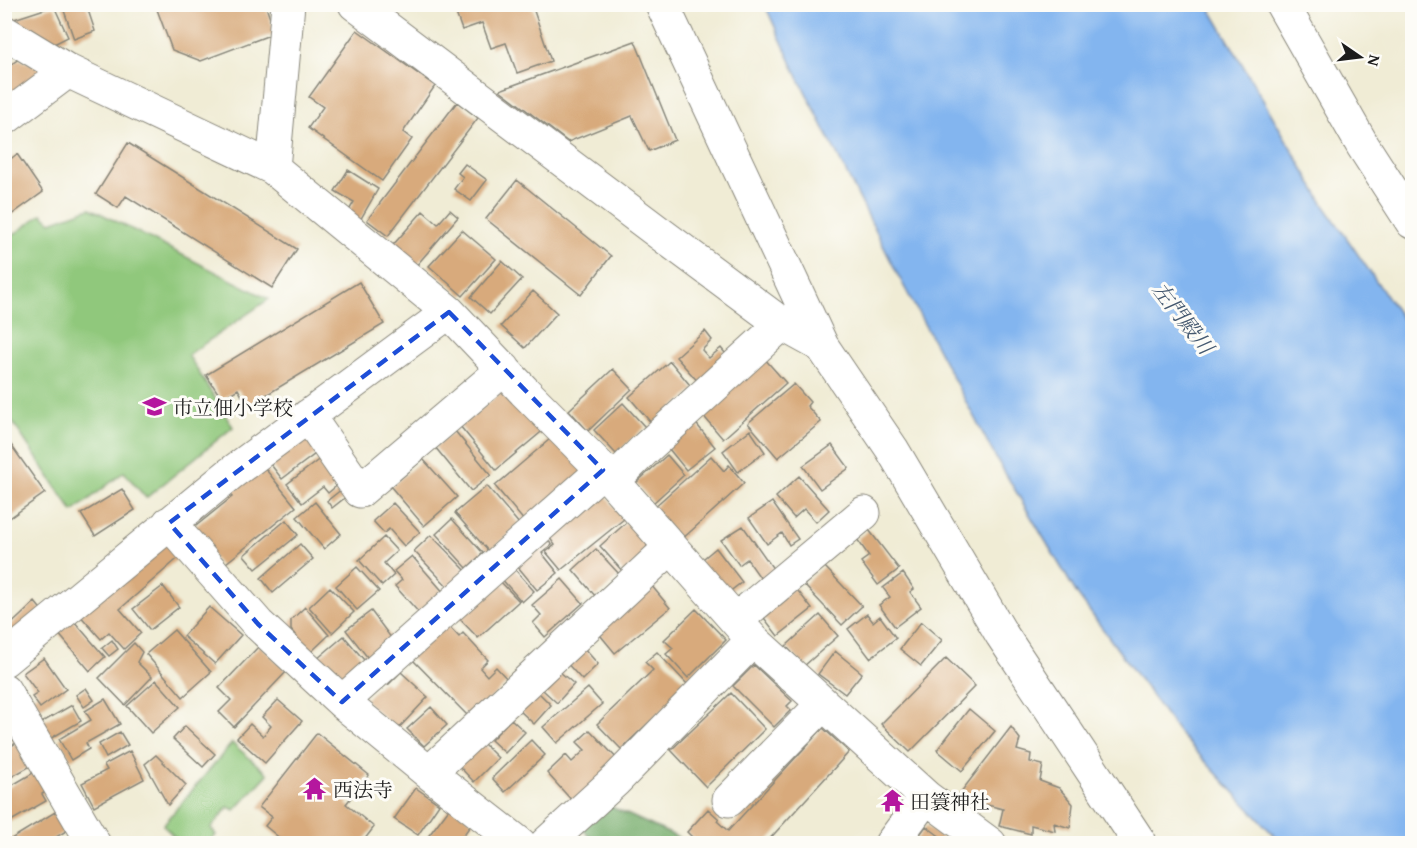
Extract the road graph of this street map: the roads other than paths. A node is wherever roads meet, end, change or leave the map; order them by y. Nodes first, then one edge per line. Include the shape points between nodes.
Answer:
1 (288, 4) edge
2 (355, 4) edge
3 (662, 4) edge
4 (1282, 4) edge
5 (4, 32) edge
6 (68, 71) junction
7 (4, 119) edge
8 (273, 168) junction
9 (1413, 222) edge
10 (449, 312) junction
11 (782, 324) junction
12 (822, 346) junction
13 (504, 369) junction
14 (308, 416) junction
15 (608, 475) junction
16 (864, 513) dead end
17 (169, 523) junction
18 (671, 547) junction
19 (745, 630) junction
20 (4, 660) edge
21 (4, 690) edge
22 (342, 702) junction
23 (823, 704) junction
24 (429, 773) junction
25 (926, 796) junction
26 (729, 800) dead end
27 (94, 843) edge
28 (544, 843) edge
29 (891, 843) edge
30 (990, 843) edge
31 (1139, 843) edge

1 - 8 street
2 - 11 street
3 - 12 street
4 - 9 street via 1363,146
5 - 6 street
6 - 7 street
6 - 8 street
8 - 10 street
10 - 13 street
10 - 14 street
11 - 12 street
11 - 15 street via 644,450
12 - 31 street via 892,449 1002,635
13 - 14 street via 360,491
13 - 15 street
14 - 17 street
15 - 18 street
15 - 22 street
16 - 19 street
17 - 20 street
17 - 22 street via 258,624
18 - 19 street
18 - 24 street
19 - 23 street
19 - 28 street via 616,780
21 - 27 street
22 - 24 street
23 - 25 street
23 - 26 street
24 - 28 street
25 - 29 street
25 - 30 street

